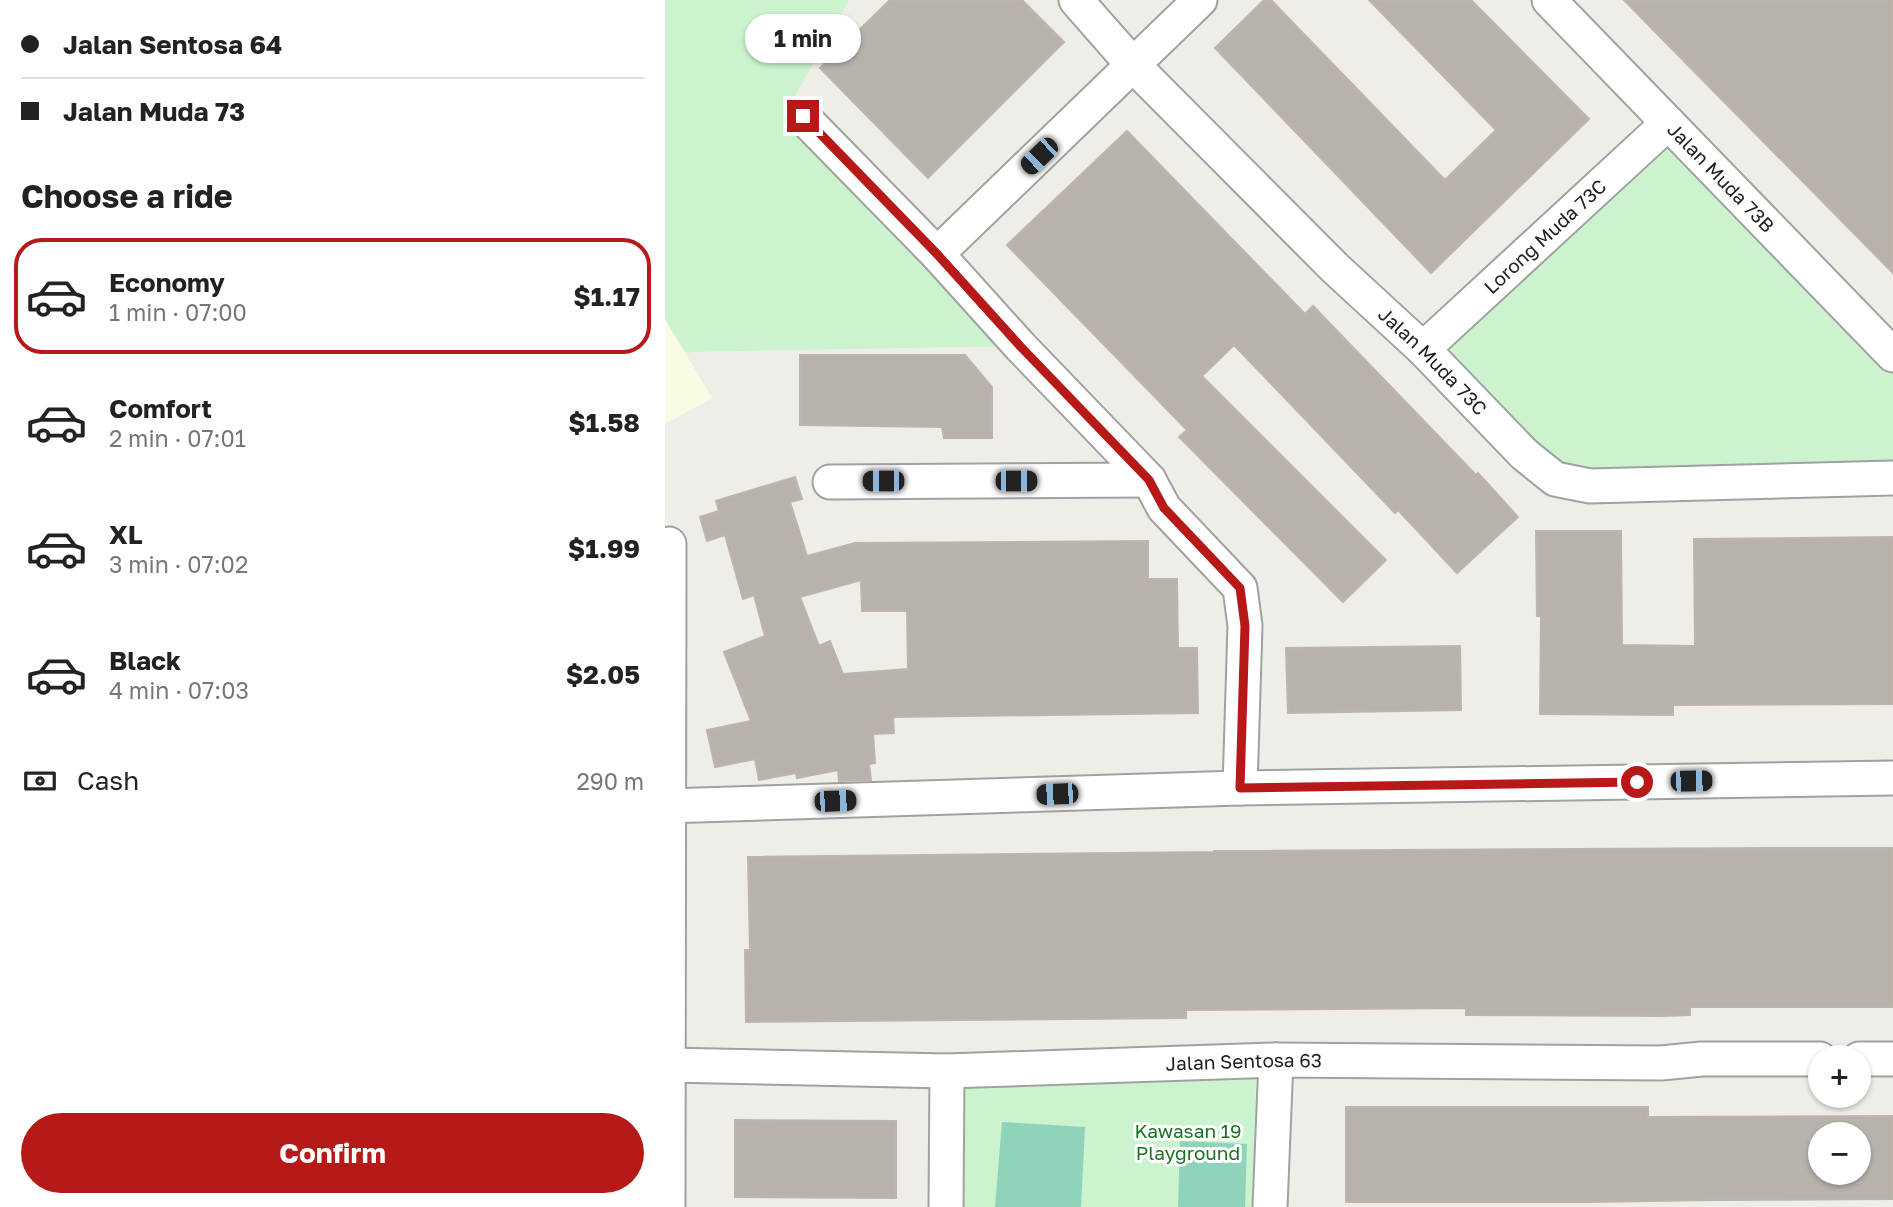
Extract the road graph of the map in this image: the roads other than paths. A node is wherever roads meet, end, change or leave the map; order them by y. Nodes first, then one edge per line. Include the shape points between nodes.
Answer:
1 (1076, 0) edge
2 (1201, 0) edge
3 (1549, 0) edge
4 (1133, 65) junction
5 (803, 116) dead end
6 (1668, 123) junction
7 (937, 254) junction
8 (1423, 349) junction
9 (1893, 355) edge
10 (1893, 478) edge
11 (1149, 480) junction
12 (830, 482) dead end
13 (669, 544) dead end
14 (1893, 778) edge
15 (1240, 788) junction
16 (667, 806) edge
17 (1808, 1059) edge
18 (1871, 1059) edge
19 (1893, 1059) edge
20 (1276, 1060) junction
21 (668, 1065) junction
22 (947, 1071) junction
23 (668, 1207) edge
24 (946, 1207) edge
25 (1270, 1207) edge

1 - 4 street, Jalan Muda 73C
2 - 4 street
3 - 6 street, Jalan Muda 73B
4 - 7 street
4 - 8 street, Jalan Muda 73C via 1335,268
5 - 7 street
6 - 8 street, Lorong Muda 73C
6 - 9 street, Jalan Muda 73B
7 - 11 street
8 - 10 street, Jalan Muda 73C via 1524,454 1555,479 1590,486
11 - 12 street
11 - 15 street via 1164,508 1240,588 1245,626
13 - 16 street
14 - 15 street
15 - 16 street
16 - 21 street
17 - 20 street, Jalan Sentosa 63 via 1661,1063
18 - 19 street
20 - 22 street, Jalan Sentosa 63
20 - 25 street
21 - 22 street, Jalan Sentosa 63
21 - 23 street
22 - 24 street

